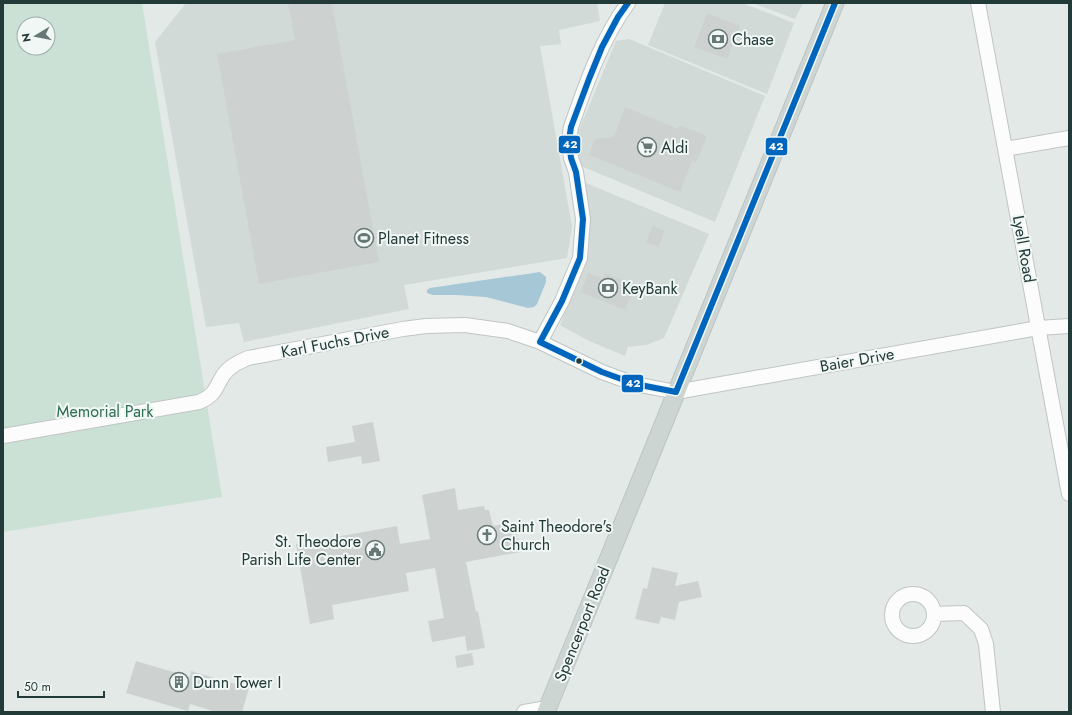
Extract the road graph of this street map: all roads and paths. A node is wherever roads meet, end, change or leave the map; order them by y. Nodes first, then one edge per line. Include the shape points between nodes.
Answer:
1 (628, 3) edge
2 (835, 3) edge
3 (978, 3) edge
4 (1069, 138) edge
5 (1006, 149) junction
6 (1069, 326) edge
7 (1038, 328) junction
8 (540, 342) junction
9 (676, 392) junction
10 (3, 436) edge
11 (1069, 494) edge
12 (934, 614) dead end
13 (547, 710) edge
14 (524, 712) edge
15 (993, 712) edge

1 - 8 street via 602,46 571,127 571,158 576,172 582,219 580,258 562,301
2 - 9 main road, Spencerport Road
3 - 5 street, Lyell Road
4 - 5 street
5 - 7 street, Lyell Road
6 - 7 street, Baier Drive
7 - 9 street, Baier Drive
7 - 11 street, Lyell Road
8 - 9 street, Karl Fuchs Drive via 602,372 635,384
8 - 10 street, Karl Fuchs Drive via 508,330 484,326 445,324 403,329 248,358 232,366 213,394 199,402
9 - 13 main road, Spencerport Road
12 - 15 street via 964,613 981,628 986,644
13 - 14 street

